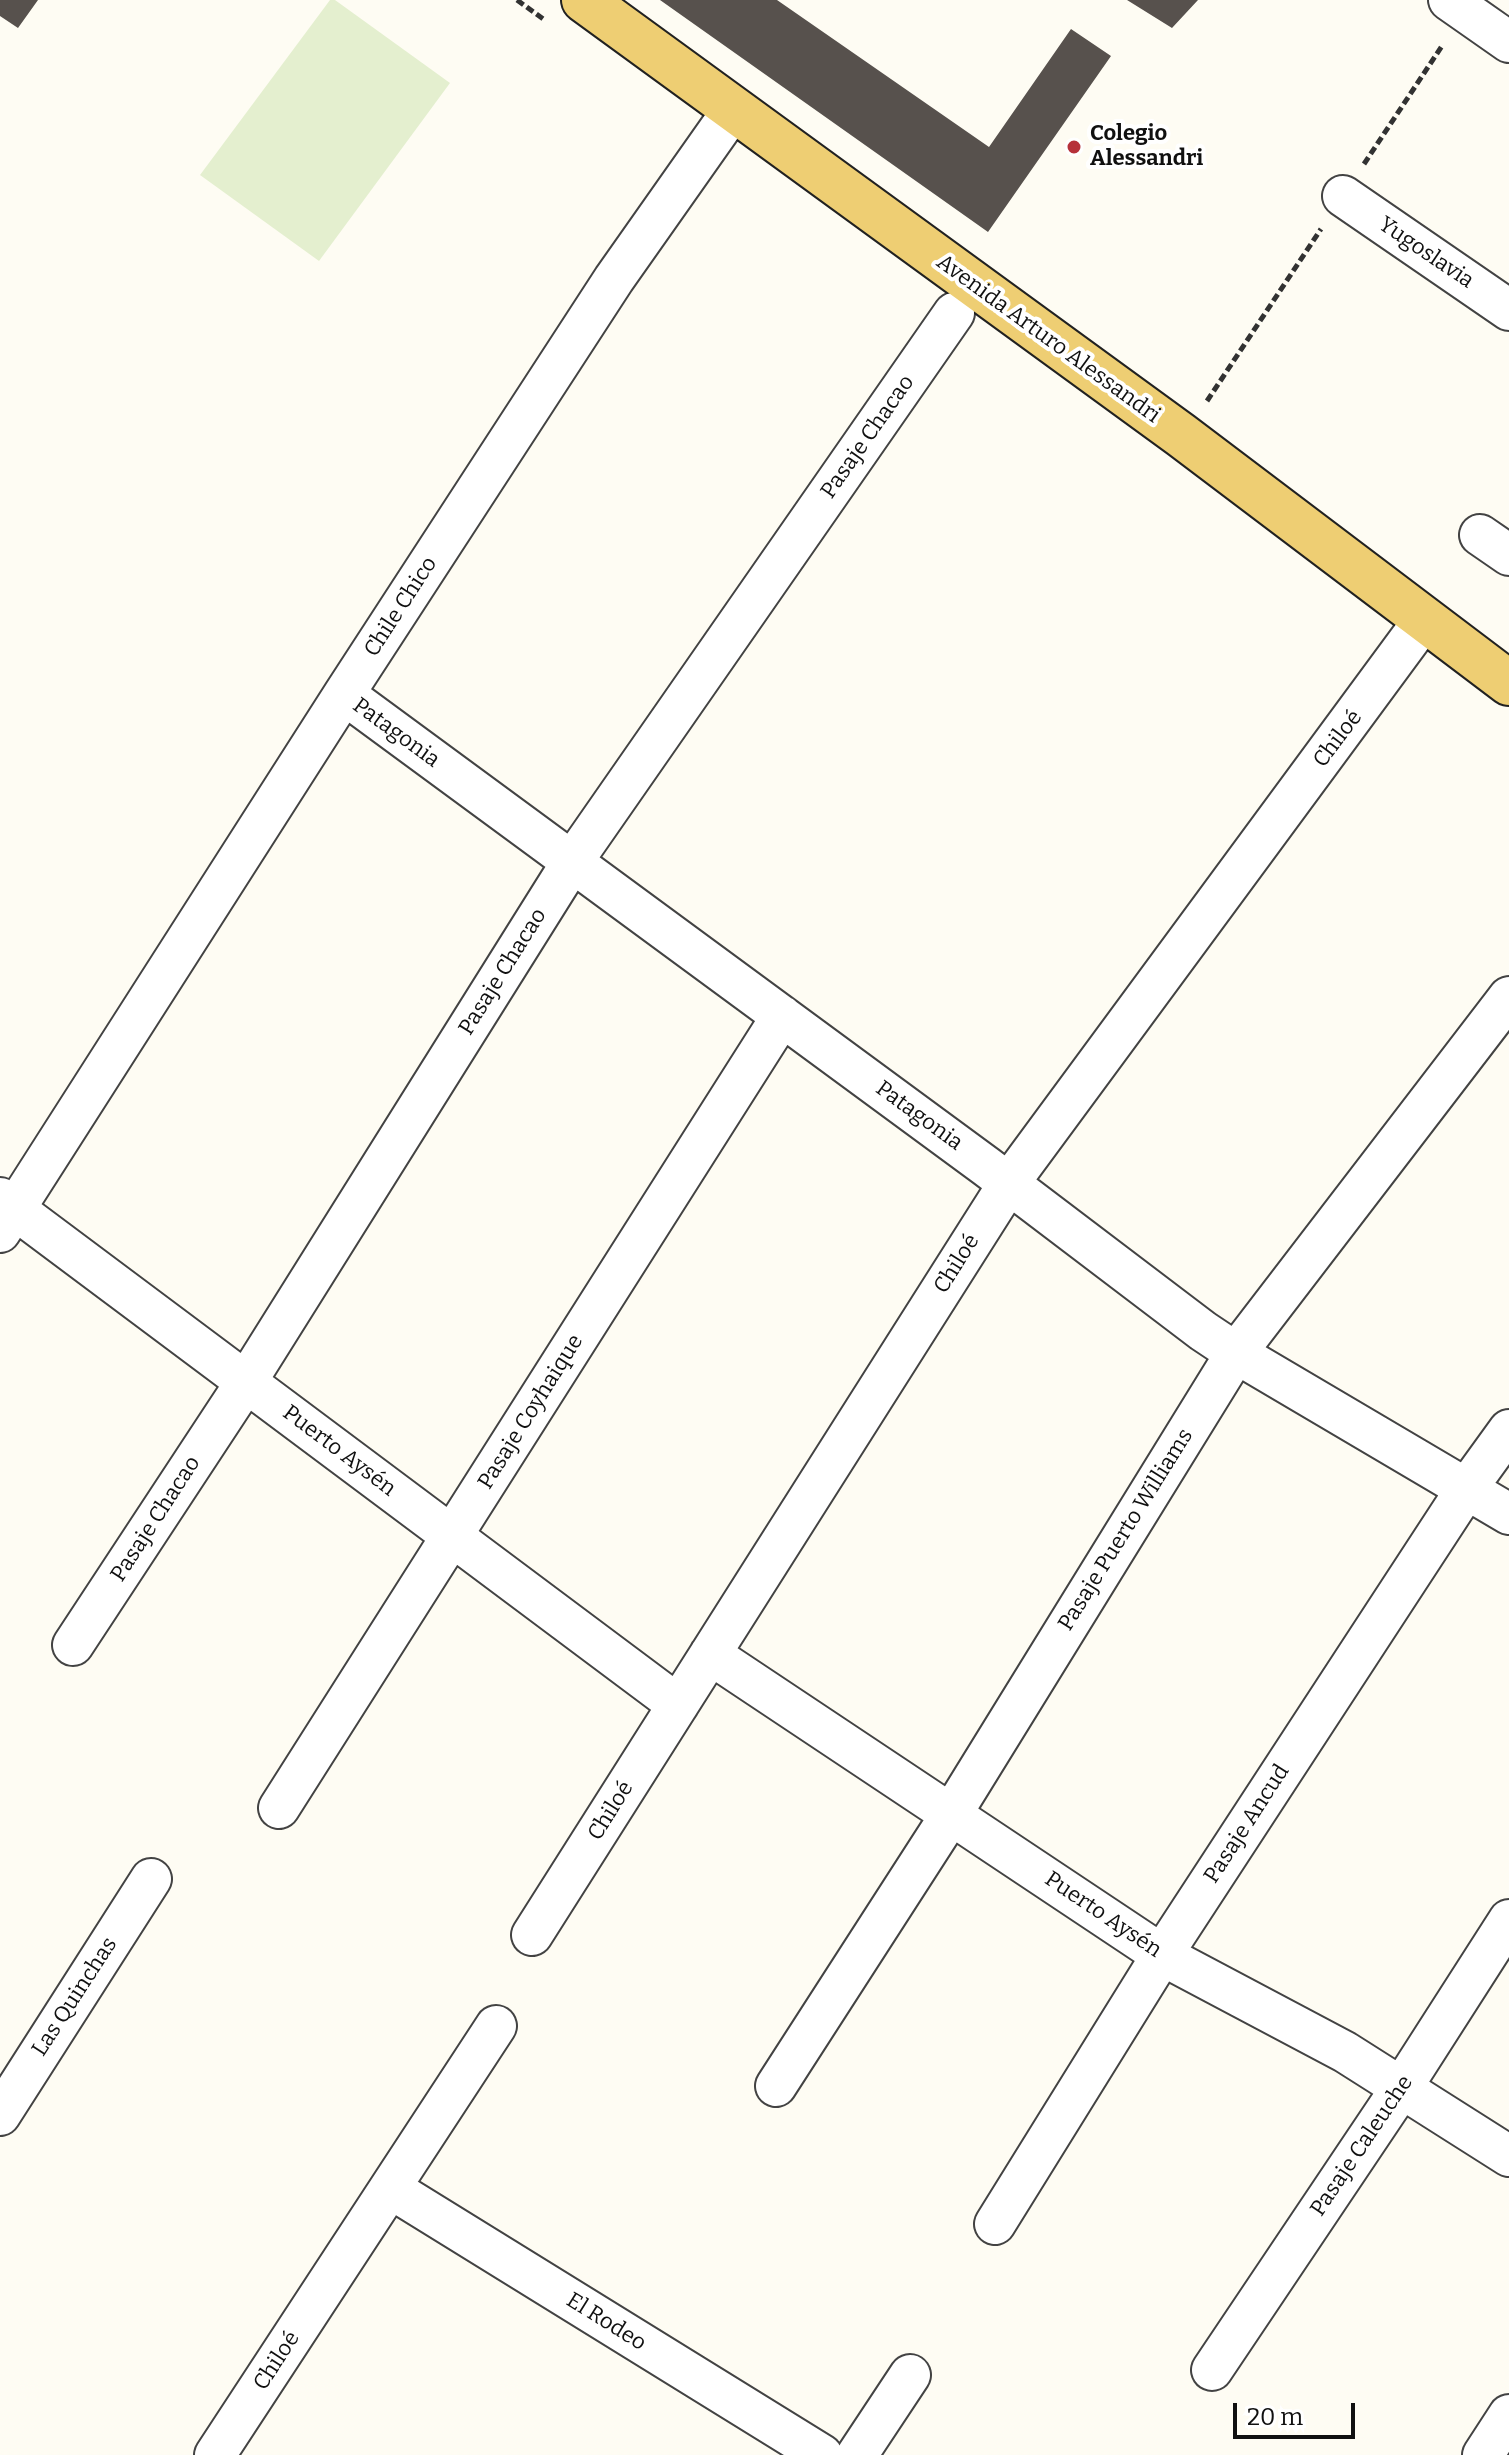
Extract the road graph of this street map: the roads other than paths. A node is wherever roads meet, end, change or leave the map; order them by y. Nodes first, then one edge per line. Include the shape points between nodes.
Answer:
1 (584, 0) edge
2 (1449, 0) edge
3 (1509, 42) edge
4 (733, 110) junction
5 (1343, 196) dead end
6 (1509, 310) edge
7 (954, 313) dead end
8 (1424, 620) junction
9 (1509, 683) edge
10 (344, 694) junction
11 (572, 862) junction
12 (1509, 997) edge
13 (782, 1016) junction
14 (1009, 1183) junction
15 (5, 1213) edge
16 (1236, 1353) junction
17 (246, 1382) junction
18 (1509, 1430) edge
19 (1467, 1488) junction
20 (1509, 1514) edge
21 (452, 1536) junction
22 (73, 1645) dead end
23 (710, 1654) junction
24 (678, 1705) junction
25 (279, 1808) dead end
26 (952, 1813) junction
27 (151, 1879) dead end
28 (1509, 1920) edge
29 (532, 1935) dead end
30 (1162, 1955) junction
31 (496, 2026) dead end
32 (776, 2086) dead end
33 (1402, 2087) junction
34 (0, 2115) edge
35 (1509, 2156) edge
36 (390, 2188) junction
37 (995, 2224) dead end
38 (1212, 2370) dead end
39 (910, 2375) dead end
40 (1509, 2415) edge
41 (215, 2455) edge
42 (822, 2455) edge
43 (857, 2455) edge
44 (1483, 2455) edge

1 - 4 main road, Avenida Arturo Alessandri
2 - 3 street
4 - 8 main road, Avenida Arturo Alessandri via 1181,435
4 - 10 street, Chile Chico via 614,279
5 - 6 street, Yugoslavia
7 - 11 street, Pasaje Chacao
8 - 9 main road, Avenida Arturo Alessandri
8 - 14 street, Chiloé
10 - 11 street, Patagonia
10 - 15 street, Chile Chico
11 - 13 street, Patagonia
11 - 17 street, Pasaje Chacao
12 - 16 street, Pasaje Puerto Williams
13 - 14 street, Patagonia
13 - 21 street, Pasaje Coyhaique
14 - 16 street, Patagonia
14 - 23 street, Chiloé
15 - 17 street, Puerto Aysén
16 - 19 street, Patagonia
16 - 26 street, Pasaje Puerto Williams
17 - 21 street, Puerto Aysén
17 - 22 street, Pasaje Chacao
18 - 19 street, Pasaje Ancud
19 - 20 street, Patagonia
19 - 30 street, Pasaje Ancud
21 - 24 street, Puerto Aysén
21 - 25 street, Pasaje Coyhaique
23 - 24 street, Chiloé
23 - 26 street, Puerto Aysén
24 - 29 street, Chiloé
26 - 30 street, Puerto Aysén
26 - 32 street, Pasaje Puerto Williams
27 - 34 street, Las Quinchas
28 - 33 street, Pasaje Caleuche
30 - 33 street, Puerto Aysén
30 - 37 street, Pasaje Ancud
31 - 36 street, Chiloé
33 - 35 street, Puerto Aysén
33 - 38 street, Pasaje Caleuche
36 - 41 street, Chiloé
36 - 42 street, El Rodeo
39 - 43 street
40 - 44 street

